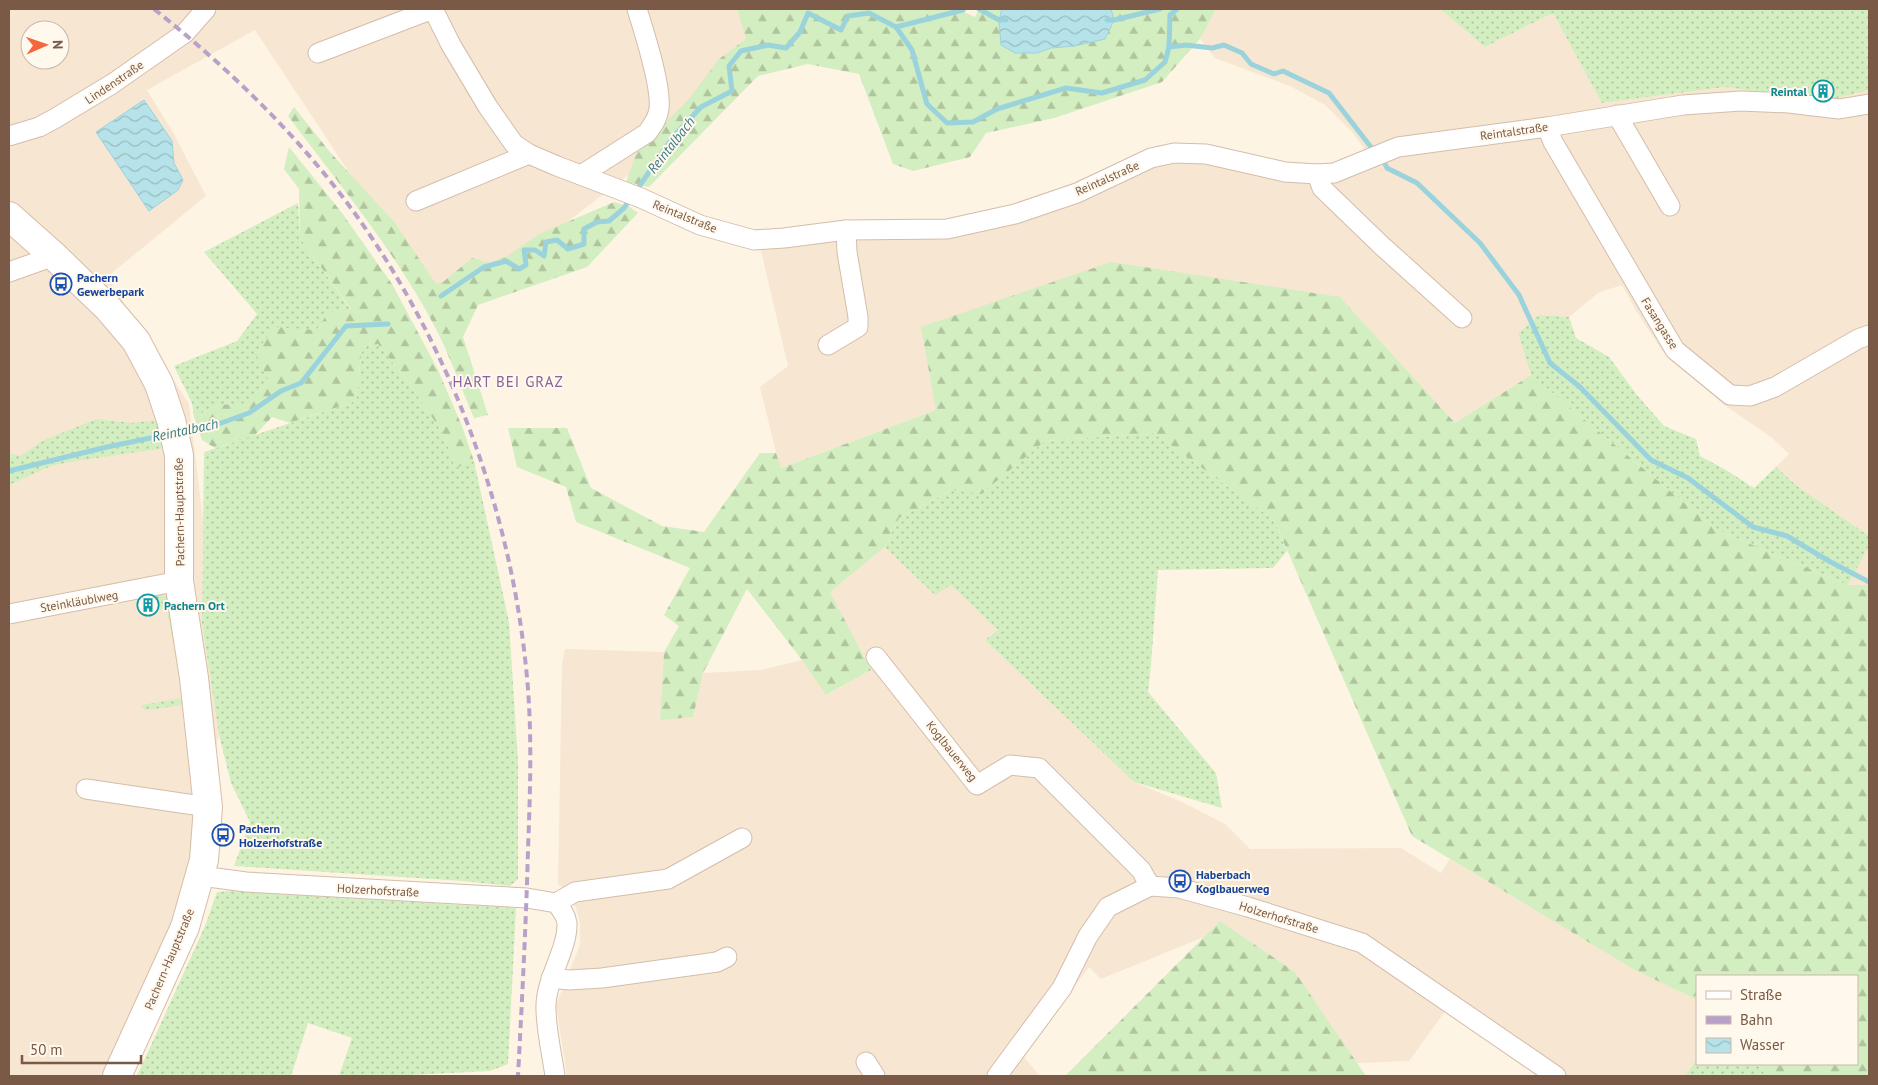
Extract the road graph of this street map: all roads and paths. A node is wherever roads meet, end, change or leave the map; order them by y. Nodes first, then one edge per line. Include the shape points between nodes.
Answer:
1 (206, 9) edge
2 (433, 9) edge
3 (637, 9) edge
4 (318, 53) dead end
5 (1869, 104) edge
6 (1617, 115) junction
7 (1546, 127) junction
8 (9, 136) edge
9 (529, 154) junction
10 (1317, 174) junction
11 (581, 175) junction
12 (416, 201) dead end
13 (1670, 206) dead end
14 (9, 216) edge
15 (846, 230) junction
16 (54, 256) junction
17 (9, 272) edge
18 (1462, 318) dead end
19 (1869, 335) edge
20 (828, 344) dead end
21 (179, 582) junction
22 (9, 614) edge
23 (876, 657) dead end
24 (86, 789) dead end
25 (208, 807) junction
26 (742, 838) dead end
27 (201, 876) junction
28 (1150, 886) junction
29 (556, 903) junction
30 (728, 957) dead end
31 (551, 978) junction
32 (117, 1076) edge
33 (555, 1076) edge
34 (997, 1076) edge
35 (1556, 1076) edge

1 - 8 street, Lindenstraße via 185,33 112,84 47,123
2 - 4 street
2 - 9 street, Reintalstraße via 488,108 514,144
3 - 11 street via 660,99 655,123 647,133
5 - 6 street, Reintalstraße via 1838,109 1790,103 1718,101
6 - 7 street, Reintalstraße
6 - 13 street
7 - 10 street, Reintalstraße via 1398,147 1334,173
7 - 19 street, Fasangasse via 1675,350 1730,395 1750,396 1775,387
9 - 11 street, Reintalstraße
9 - 12 street
10 - 15 street, Reintalstraße via 1285,172 1206,154 1174,153 1151,158 1077,193 1015,214 947,229
10 - 18 street via 1322,188
11 - 15 street, Reintalstraße via 700,225 754,240
14 - 16 main road, Pachern-Hauptstraße
15 - 20 street via 858,327
16 - 17 street
16 - 21 main road, Pachern-Hauptstraße via 108,308 136,341 159,384 172,420 179,455
21 - 22 street, Steinkläublweg
21 - 25 main road, Pachern-Hauptstraße via 194,678
23 - 28 street, Koglbauerweg via 977,785 1010,765 1039,768 1141,870
24 - 25 street
25 - 27 main road, Pachern-Hauptstraße
26 - 29 street via 668,879 575,892
27 - 29 street, Holzerhofstraße via 246,882 526,898
27 - 32 main road, Pachern-Hauptstraße via 185,927
28 - 34 street via 1108,907 1088,936 1062,988
28 - 35 street, Holzerhofstraße via 1188,890 1362,943
29 - 31 street via 567,922
30 - 31 street via 717,962 602,978
31 - 33 street via 546,1007

